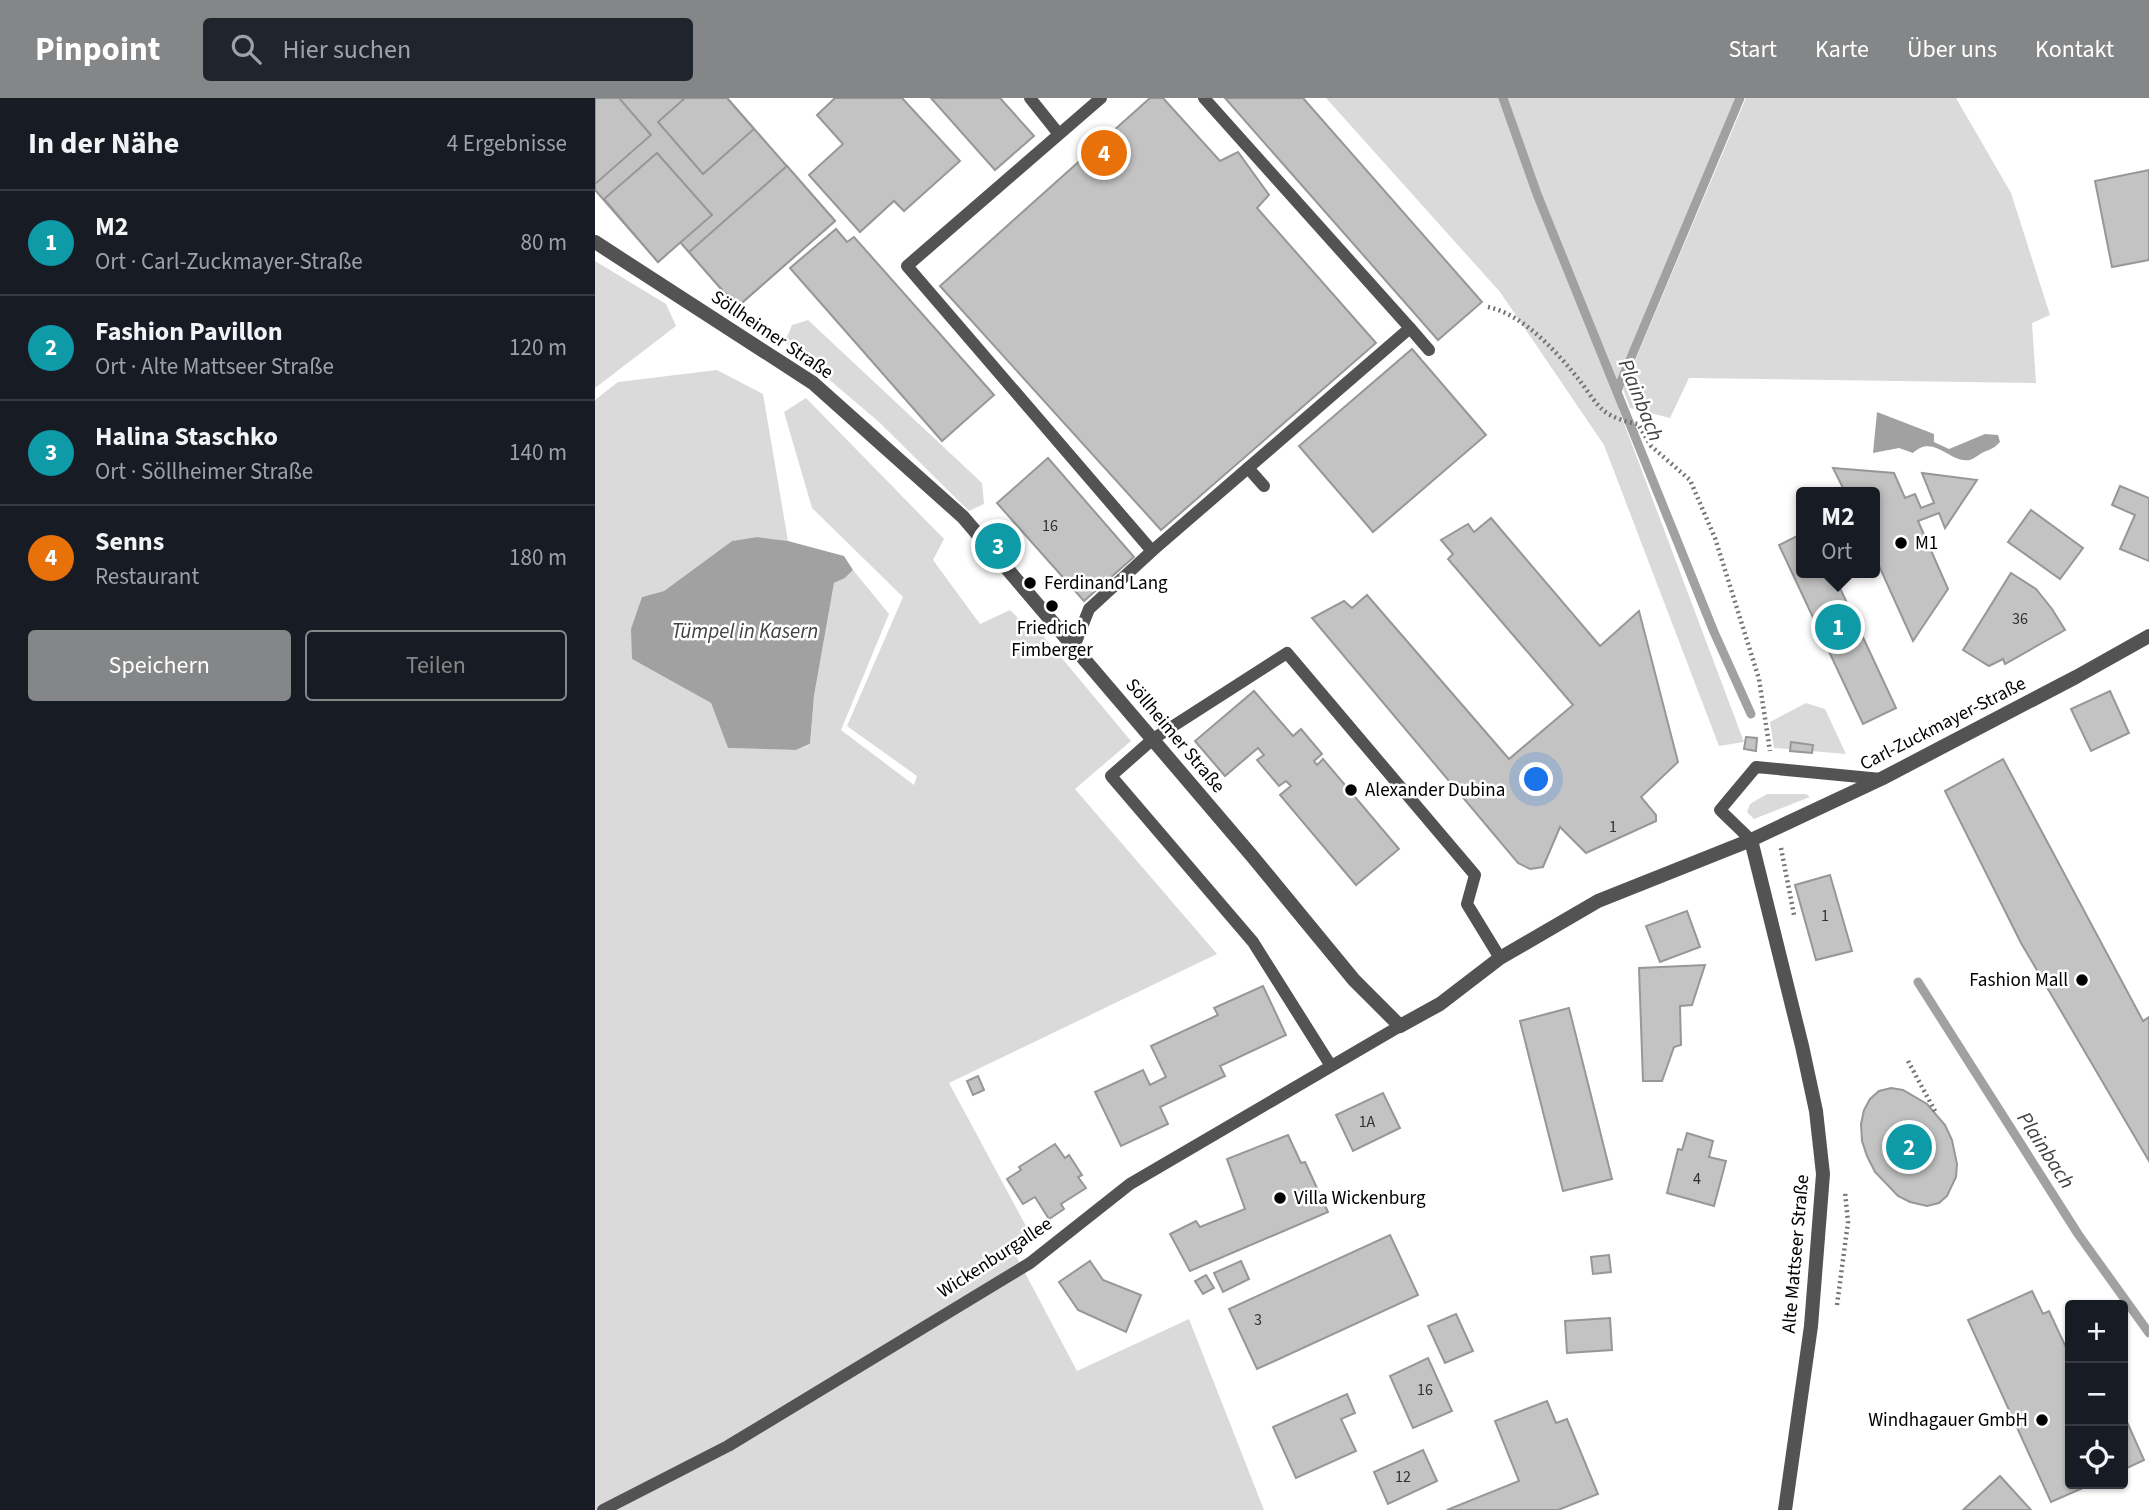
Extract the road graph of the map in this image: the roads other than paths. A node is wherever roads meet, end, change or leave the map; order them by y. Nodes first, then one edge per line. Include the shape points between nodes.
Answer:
1 (1030, 98) edge
2 (1101, 98) edge
3 (1204, 98) edge
4 (1058, 133) junction
5 (595, 242) edge
6 (1410, 328) junction
7 (1429, 350) dead end
8 (1248, 468) junction
9 (1264, 486) dead end
10 (1152, 551) junction
11 (2149, 636) edge
12 (1075, 647) junction
13 (1153, 739) junction
14 (1881, 779) junction
15 (1751, 840) junction
16 (1500, 958) junction
17 (1400, 1026) junction
18 (1331, 1066) junction
19 (603, 1510) edge
20 (1785, 1510) edge

1 - 4 lane
2 - 4 lane
3 - 6 lane
4 - 10 lane via 907,266
5 - 12 street, Söllheimer Straße via 813,383 963,517
6 - 7 lane
6 - 8 lane
8 - 9 lane
8 - 10 lane
10 - 12 lane via 1089,609
11 - 14 street, Carl-Zuckmayer-Straße
12 - 13 street, Söllheimer Straße
13 - 16 lane via 1287,653 1475,875 1467,904
13 - 17 street, Söllheimer Straße via 1354,980
13 - 18 lane via 1111,776 1253,942
14 - 15 street, Carl-Zuckmayer-Straße
14 - 15 lane via 1756,767 1720,810
15 - 16 street via 1598,901
15 - 20 street, Alte Mattseer Straße via 1810,1085 1823,1174 1811,1326
16 - 17 street via 1440,1004
17 - 18 lane, Wickenburgallee
18 - 19 lane, Wickenburgallee via 1130,1184 1030,1263 728,1446

